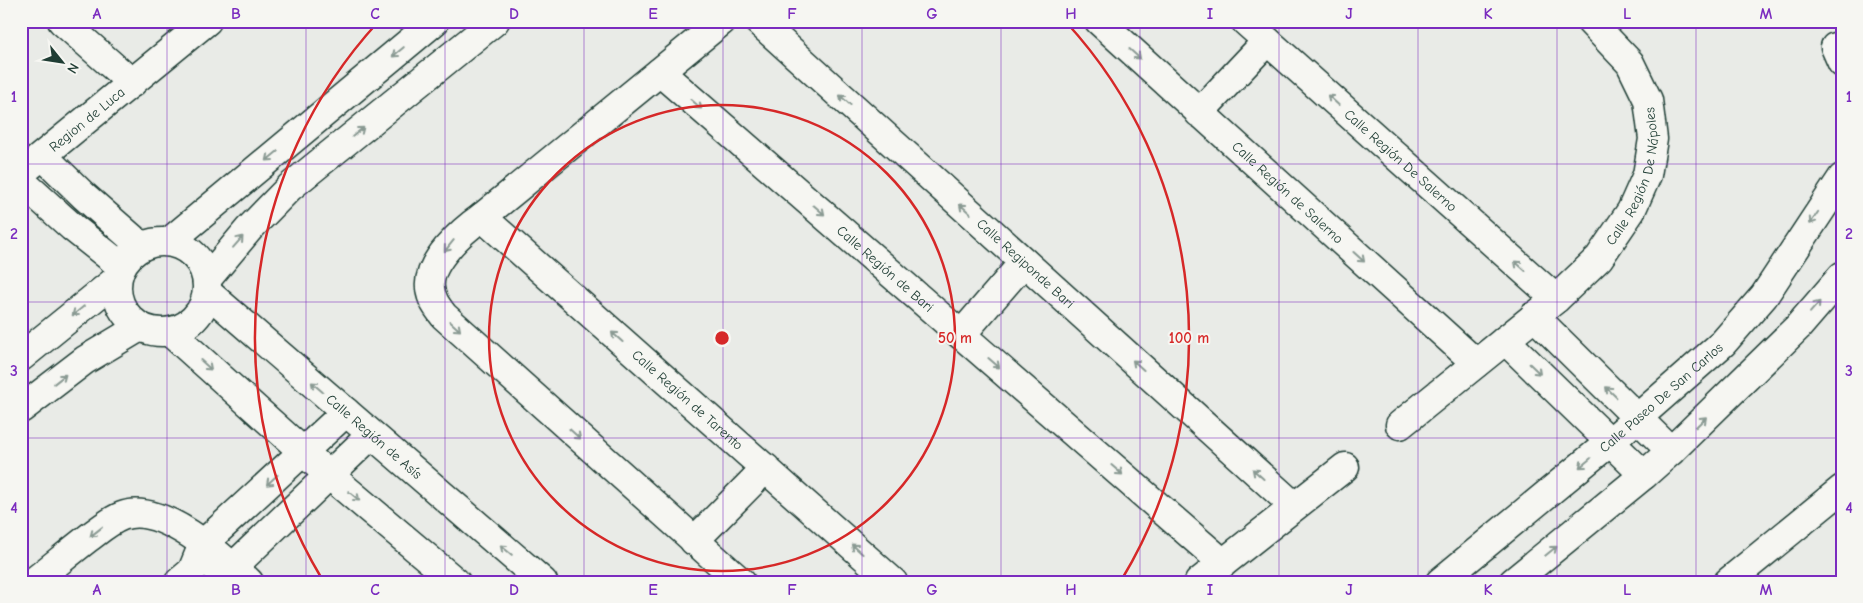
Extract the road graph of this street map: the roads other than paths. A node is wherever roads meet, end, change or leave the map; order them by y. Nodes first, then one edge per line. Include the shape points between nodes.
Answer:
1 (62, 21) edge
2 (207, 21) edge
3 (435, 21) edge
4 (495, 21) edge
5 (722, 21) edge
6 (758, 21) edge
7 (1098, 21) edge
8 (1245, 21) edge
9 (1590, 21) edge
10 (1267, 41) junction
11 (660, 72) junction
12 (132, 83) junction
13 (1199, 113) junction
14 (43, 156) junction
15 (21, 173) edge
16 (1842, 178) edge
17 (21, 182) edge
18 (482, 217) junction
19 (169, 242) junction
20 (141, 246) junction
21 (1024, 262) junction
22 (118, 273) junction
23 (1842, 276) edge
24 (207, 285) junction
25 (1556, 299) junction
26 (1534, 316) junction
27 (140, 327) junction
28 (170, 332) junction
29 (961, 335) junction
30 (1505, 340) junction
31 (21, 357) edge
32 (1476, 363) junction
33 (21, 409) edge
34 (346, 412) junction
35 (1638, 419) junction
36 (1400, 425) dead end
37 (371, 435) junction
38 (1610, 442) junction
39 (303, 451) junction
40 (1671, 451) junction
41 (1345, 466) dead end
42 (766, 468) junction
43 (329, 474) junction
44 (1644, 476) junction
45 (1842, 489) edge
46 (1294, 506) junction
47 (694, 541) junction
48 (203, 544) junction
49 (1223, 563) junction
50 (241, 574) edge
51 (185, 576) edge
52 (32, 582) edge
53 (456, 582) edge
54 (543, 582) edge
55 (741, 582) edge
56 (893, 582) edge
57 (1199, 582) edge
58 (1440, 582) edge
59 (1513, 582) edge
60 (1728, 582) edge

1 - 12 street, Region de Luca
2 - 12 street, Region de Luca
3 -> 19 street
24 -> 4 street via 249,229 290,187
5 - 11 street
21 -> 6 street, Calle Regiponde Bari
7 -> 13 street, Calle Región de Salerno
8 - 10 street, Calle Región De Salerno
9 - 25 street, Calle Región De Nápoles via 1630,64 1648,100 1653,139 1647,175 1631,211 1599,258
10 - 13 street
25 -> 10 street, Calle Región De Salerno
11 - 18 street
11 -> 29 street, Calle Región de Bari
12 - 14 street, Region de Luca
13 -> 32 street, Calle Región de Salerno
14 - 15 street, Region de Luca
14 - 20 street
16 -> 35 street, Calle Paseo De San Carlos via 1764,296 1723,343
17 - 22 street
42 -> 18 street, Calle Región de Tarento
18 -> 47 street via 448,246 436,265 429,286 432,299 444,316
19 - 20 street
19 - 24 street via 194,254 202,265
20 - 22 street via 129,255
21 - 29 street
46 -> 21 street, Calle Regiponde Bari
22 - 27 street via 118,299 126,316
22 -> 31 street
40 -> 23 street via 1798,327
24 - 28 street via 201,310 188,325
34 -> 24 street, Calle Región de Asís
25 - 26 street, Calle Región De Nápoles
26 - 30 street, Calle Región De Nápoles
35 -> 26 street
27 - 28 street via 154,332
33 -> 27 street via 85,360
28 -> 39 street
29 -> 49 street, Calle Región de Bari
30 - 32 street, Calle Región De Nápoles
30 -> 38 street
32 - 36 street, Calle Región De Nápoles
34 - 37 street, Calle Región de Asís
34 - 39 street
35 - 38 street, Calle Paseo De San Carlos
35 - 40 street
37 - 43 street
54 -> 37 street, Calle Región de Asís
38 - 44 street
38 -> 58 street, Calle Paseo De San Carlos
39 - 43 street
39 -> 48 street
40 - 44 street
41 - 46 street
42 - 47 street
56 -> 42 street, Calle Región de Tarento
43 - 50 street
43 -> 53 street
59 -> 44 street
45 - 60 street
46 - 49 street
47 - 55 street
48 - 50 street
48 - 51 street
48 -> 52 street via 171,522 139,512 105,525
49 - 57 street
50 - 51 street

